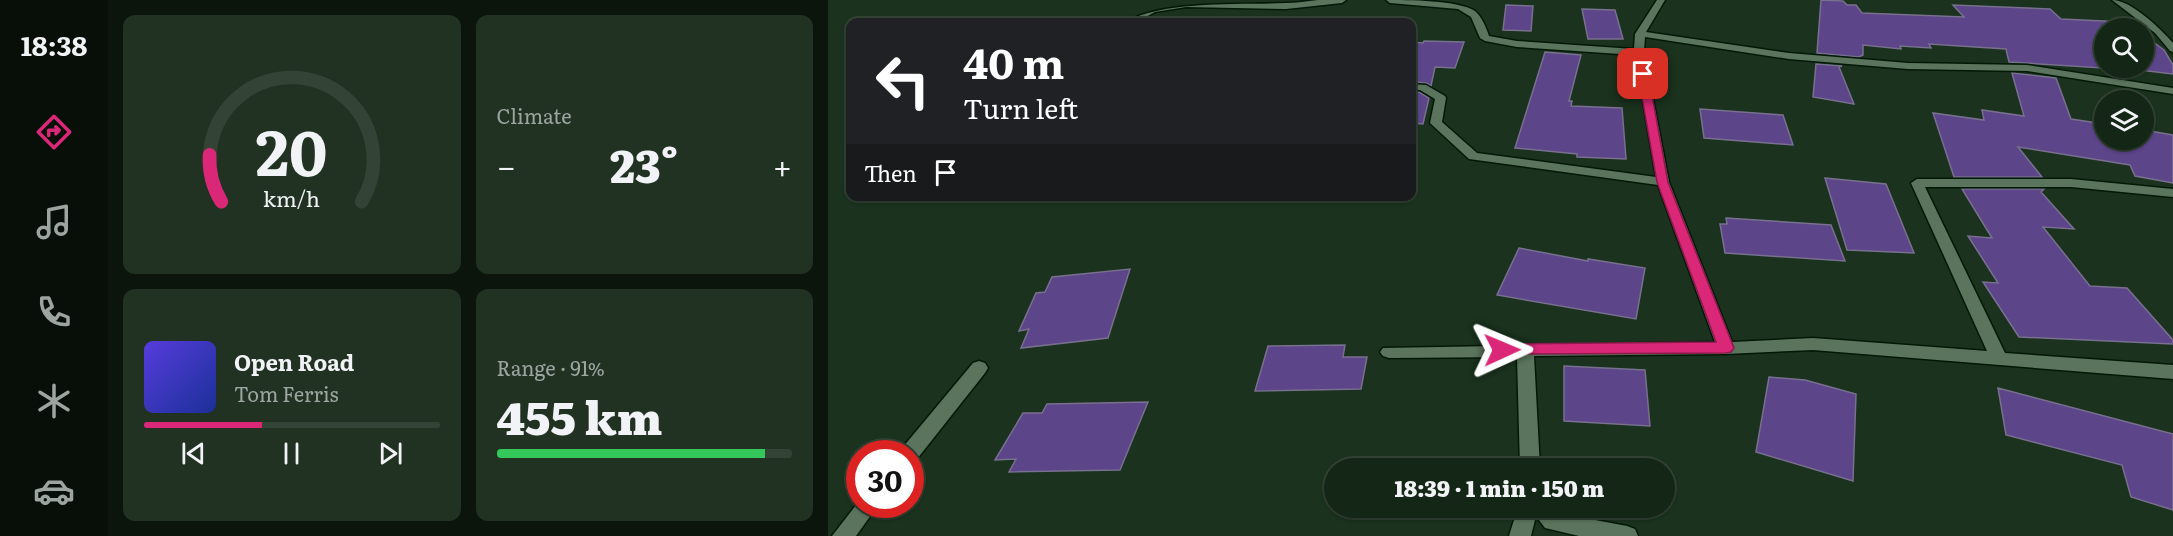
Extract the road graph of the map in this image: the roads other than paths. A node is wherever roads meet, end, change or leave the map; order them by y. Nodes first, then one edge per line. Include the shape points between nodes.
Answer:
1 (1341, 0) edge
2 (1390, 0) edge
3 (1661, 0) edge
4 (2116, 0) edge
5 (1138, 18) edge
6 (1640, 34) junction
7 (2173, 49) edge
8 (1639, 52) junction
9 (1416, 87) edge
10 (2173, 91) edge
11 (1663, 182) junction
12 (2173, 193) edge
13 (1726, 348) junction
14 (1525, 350) junction
15 (1389, 352) dead end
16 (2000, 360) junction
17 (979, 368) dead end
18 (2173, 372) edge
19 (921, 440) edge
20 (1530, 458) edge
21 (858, 518) edge
22 (1525, 518) edge
23 (1550, 518) edge
24 (843, 536) edge
25 (1520, 536) edge
26 (1627, 536) edge

1 - 5 street via 1286,6 1186,4 1152,10
2 - 8 street via 1455,5 1470,10 1485,38 1517,44
3 - 6 street
4 - 7 street via 2158,31
6 - 8 street
6 - 10 street via 1809,58 1908,66 2027,68
8 - 11 street
9 - 11 street via 1441,98 1436,123 1473,156
11 - 13 street
12 - 16 street via 2071,183 1917,183
13 - 14 street
13 - 16 street via 1813,344
14 - 15 street
14 - 20 street
16 - 18 street
17 - 19 street
21 - 24 street
22 - 25 street
23 - 26 street

